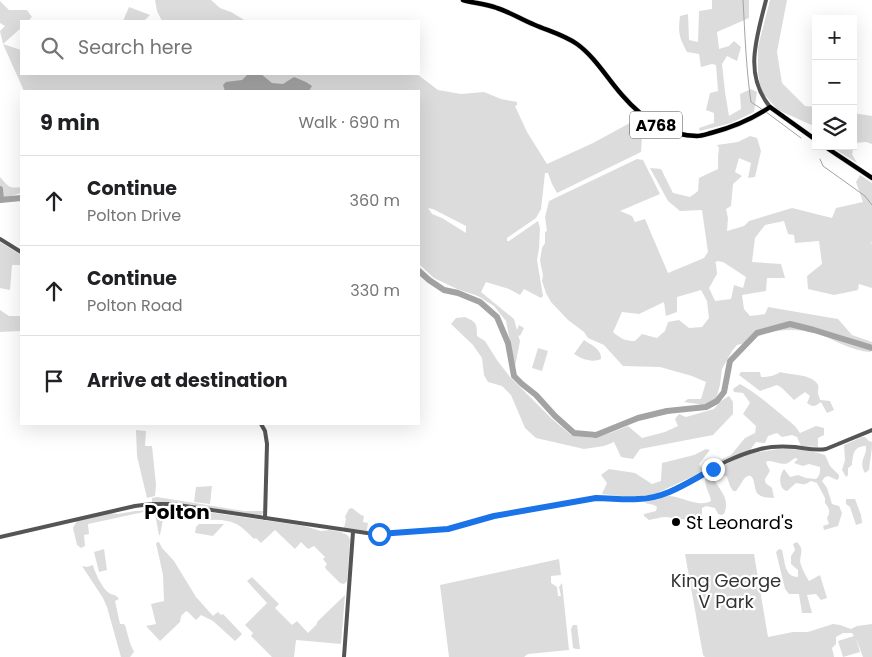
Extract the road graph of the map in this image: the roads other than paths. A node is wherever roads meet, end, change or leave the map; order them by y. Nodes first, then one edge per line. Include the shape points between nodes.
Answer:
1 (464, 0) edge
2 (766, 0) edge
3 (766, 109) junction
4 (812, 138) edge
5 (830, 150) edge
6 (872, 178) edge
7 (0, 239) edge
8 (20, 251) edge
9 (262, 425) edge
10 (872, 430) edge
11 (265, 518) junction
12 (353, 532) junction
13 (0, 537) edge
14 (344, 657) edge

1 - 3 main road, A768 via 496,7 578,45 640,114 665,130 698,136 732,127
2 - 3 street via 756,41 754,72
3 - 4 main road
5 - 6 main road
7 - 8 street
9 - 11 street via 268,444
10 - 12 street via 826,449 774,447 752,451 656,497 639,500 596,498 494,516 448,529 379,534
11 - 12 street
11 - 13 street via 163,504 135,506
12 - 14 street

